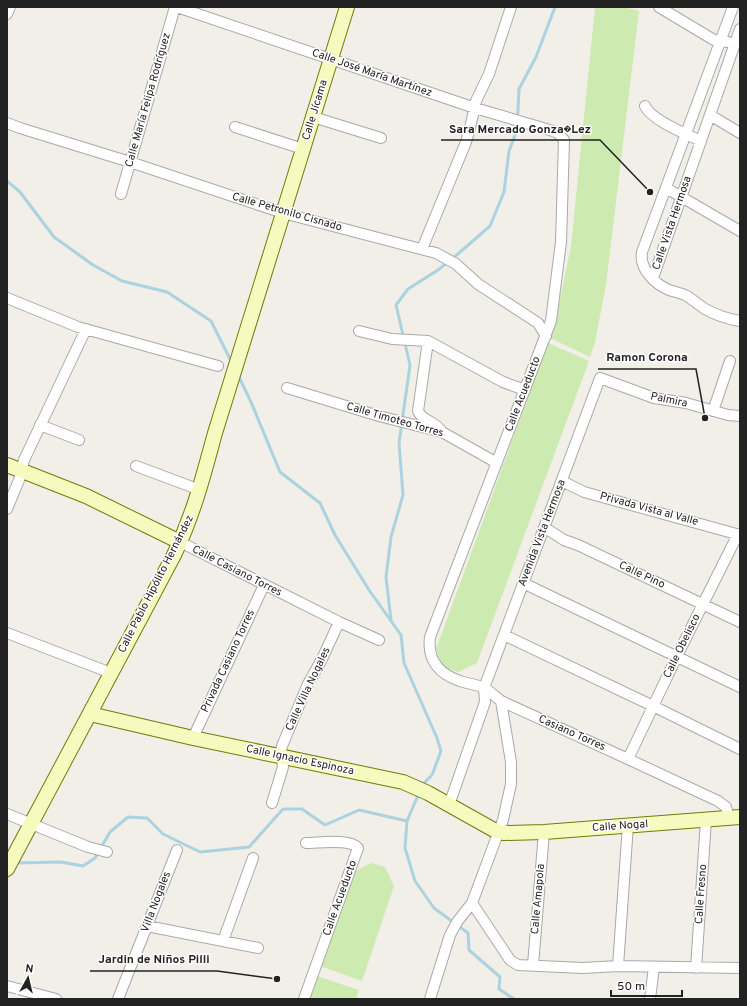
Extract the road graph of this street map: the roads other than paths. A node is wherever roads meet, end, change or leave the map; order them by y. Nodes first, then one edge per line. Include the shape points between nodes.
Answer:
1 (10, 7) edge
2 (176, 7) edge
3 (347, 7) edge
4 (511, 7) edge
5 (659, 7) edge
6 (733, 7) edge
7 (7, 14) edge
8 (740, 29) edge
9 (738, 40) edge
10 (721, 42) junction
11 (330, 59) junction
12 (645, 106) dead end
13 (475, 108) junction
14 (710, 115) junction
15 (313, 117) junction
16 (7, 123) edge
17 (235, 127) dead end
18 (740, 133) edge
19 (686, 134) junction
20 (381, 138) dead end
21 (564, 140) joint
22 (701, 141) junction
23 (303, 149) junction
24 (130, 162) junction
25 (666, 188) junction
26 (121, 194) dead end
27 (681, 197) junction
28 (283, 213) junction
29 (740, 231) edge
30 (422, 249) junction
31 (652, 278) junction
32 (7, 298) edge
33 (740, 321) edge
34 (86, 329) junction
35 (359, 331) dead end
36 (546, 336) junction
37 (428, 341) junction
38 (730, 361) dead end
39 (218, 366) dead end
40 (600, 378) joint
41 (288, 388) dead end
42 (525, 390) junction
43 (713, 412) junction
44 (740, 416) edge
45 (40, 425) junction
46 (438, 431) junction
47 (79, 440) dead end
48 (497, 463) junction
49 (7, 465) edge
50 (136, 466) dead end
51 (21, 470) junction
52 (562, 481) junction
53 (200, 490) junction
54 (7, 509) edge
55 (544, 529) junction
56 (739, 535) edge
57 (180, 542) junction
58 (523, 583) junction
59 (264, 585) junction
60 (702, 604) junction
61 (339, 622) junction
62 (740, 622) edge
63 (7, 633) edge
64 (504, 635) junction
65 (430, 637) joint
66 (378, 640) dead end
67 (677, 656) junction
68 (111, 673) junction
69 (740, 687) edge
70 (484, 688) junction
71 (501, 701) junction
72 (653, 706) junction
73 (90, 714) junction
74 (193, 738) junction
75 (740, 749) edge
76 (282, 757) junction
77 (628, 759) junction
78 (272, 803) dead end
79 (449, 805) junction
80 (7, 814) edge
81 (735, 818) edge
82 (706, 820) junction
83 (31, 824) junction
84 (628, 825) junction
85 (500, 832) junction
86 (544, 832) junction
87 (306, 843) dead end
88 (177, 850) dead end
89 (107, 852) dead end
90 (253, 858) dead end
91 (7, 869) edge
92 (472, 903) junction
93 (148, 926) junction
94 (223, 941) junction
95 (258, 948) dead end
96 (533, 966) junction
97 (618, 966) junction
98 (654, 968) junction
99 (696, 968) junction
100 (740, 968) edge
101 (7, 986) edge
102 (56, 999) edge
103 (118, 999) edge
104 (304, 999) edge
105 (430, 999) edge
106 (650, 999) edge

1 - 7 street
2 - 11 street, Calle José María Martínez
2 - 24 street, Calle María Felipa Rodríguez
3 - 11 street, Calle Jícama
4 - 13 street
5 - 10 street
6 - 10 street, Calle Vista Hermosa
8 - 9 street, Calle Vista Hermosa
9 - 10 street
9 - 14 street, Calle Vista Hermosa
10 - 19 street, Calle Vista Hermosa
11 - 13 street, Calle José María Martínez
11 - 15 street, Calle Jícama
12 - 19 street via 656,118
13 - 21 street, Calle José María Martínez via 553,131
13 - 30 street via 466,142
14 - 18 street
14 - 22 street, Calle Vista Hermosa
15 - 20 street
15 - 23 street, Calle Jícama
16 - 24 street, Calle Petronilo Cisnado
17 - 23 street
19 - 22 street
19 - 25 street, Calle Vista Hermosa
21 - 36 street, Calle Acueducto via 561,242 551,321
22 - 27 street, Calle Vista Hermosa
23 - 28 street, Calle Jícama
24 - 26 street, Calle María Felipa Rodríguez
24 - 28 street, Calle Petronilo Cisnado
25 - 27 street
25 - 31 street, Calle Vista Hermosa via 642,252 642,263
27 - 29 street
27 - 31 street, Calle Vista Hermosa
28 - 30 street, Calle Petronilo Cisnado
28 - 53 street, Calle Pablo Hipólito Hernández
30 - 36 street, Calle Petronilo Cisnado via 456,264 478,284 538,323
31 - 33 street via 663,287 688,297 724,318
32 - 34 street
34 - 39 street
34 - 45 street
35 - 37 street via 392,339
36 - 42 street, Calle Acueducto
37 - 42 street via 503,382
37 - 46 street via 418,412 420,416 438,426
38 - 43 street
40 - 43 street, Palmira via 654,398 686,403
40 - 52 street, Avenida Vista Hermosa
41 - 46 street, Calle Timoteo Torres
42 - 48 street, Calle Acueducto
43 - 44 street, Palmira
45 - 47 street
45 - 51 street
46 - 48 street, Calle Timoteo Torres
48 - 65 street, Calle Acueducto
49 - 51 street, Calle Casiano Torres
50 - 53 street
51 - 54 street
51 - 57 street, Calle Casiano Torres via 86,496
52 - 55 street, Avenida Vista Hermosa
52 - 56 street, Privada Vista al Valle via 584,492
53 - 57 street, Calle Pablo Hipólito Hernández
55 - 58 street, Avenida Vista Hermosa
55 - 60 street, Calle Pino
56 - 60 street, Calle Obelisco
57 - 59 street, Calle Casiano Torres
57 - 68 street, Calle Pablo Hipólito Hernández
58 - 64 street, Avenida Vista Hermosa
58 - 67 street
59 - 61 street, Calle Casiano Torres
59 - 74 street, Privada Casiano Torres
60 - 62 street, Calle Pino
60 - 67 street, Calle Obelisco
61 - 66 street, Calle Casiano Torres
61 - 76 street, Calle Villa Nogales via 308,684 282,746
63 - 68 street
64 - 70 street, Avenida Vista Hermosa
64 - 72 street
65 - 70 street, Casiano Torres via 430,651 439,670 453,679
67 - 69 street
67 - 72 street, Calle Obelisco
68 - 73 street, Calle Pablo Hipólito Hernández
70 - 71 street, Casiano Torres
70 - 79 street, Avenida Vista Hermosa via 485,702
71 - 77 street, Casiano Torres
71 - 85 street via 511,773
72 - 75 street
72 - 77 street, Calle Obelisco
73 - 74 street, Calle Ignacio Espinoza
73 - 83 street, Calle Pablo Hipólito Hernández
74 - 76 street, Calle Ignacio Espinoza
76 - 78 street, Calle Villa Nogales via 283,767
76 - 79 street, Calle Ignacio Espinoza via 381,777 420,789
77 - 81 street, Casiano Torres via 718,801
79 - 85 street, Calle Ignacio Espinoza
80 - 83 street
81 - 82 street, Calle Nogal
82 - 84 street, Calle Nogal
82 - 99 street, Calle Fresno
83 - 89 street via 93,849
83 - 91 street, Calle Pablo Hipólito Hernández
84 - 86 street, Calle Nogal
84 - 97 street
85 - 86 street, Calle Nogal
85 - 92 street
86 - 96 street, Calle Amapola
87 - 104 street, Calle Acueducto via 348,842 358,848
88 - 93 street, Villa Nogales
90 - 94 street
92 - 96 street via 510,960 518,965
92 - 105 street via 456,923 450,936
93 - 94 street
93 - 103 street, Villa Nogales
94 - 95 street
96 - 97 street
97 - 98 street
98 - 99 street
98 - 106 street
99 - 100 street
101 - 102 street

